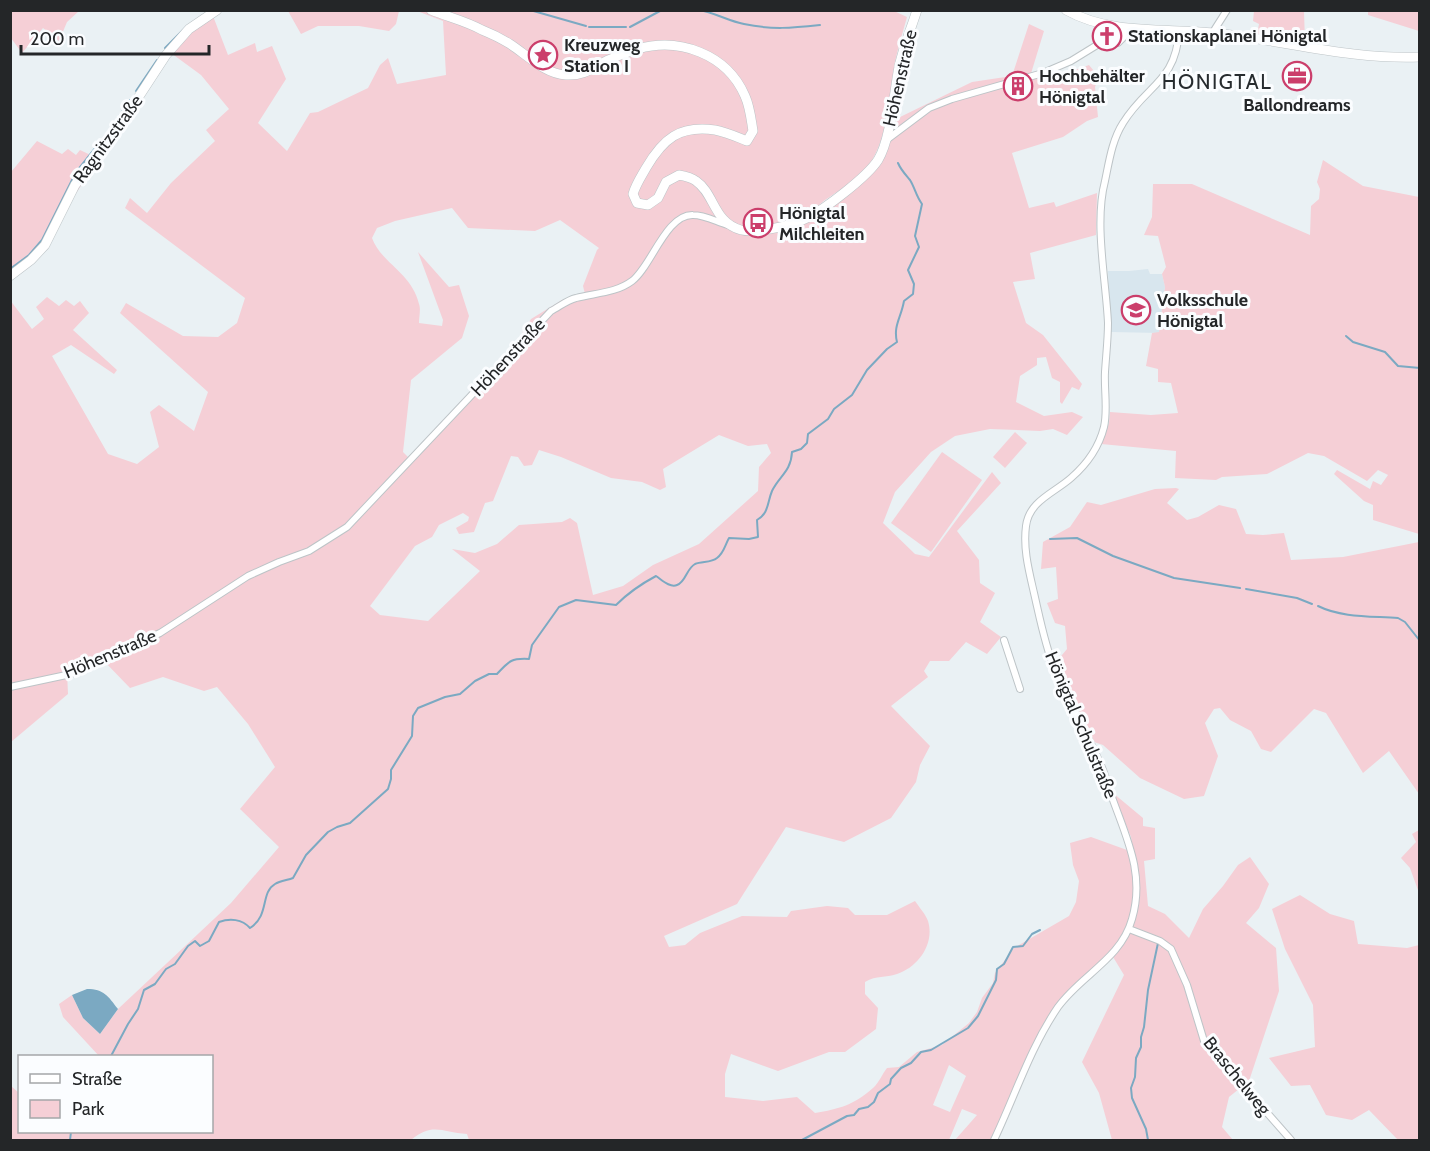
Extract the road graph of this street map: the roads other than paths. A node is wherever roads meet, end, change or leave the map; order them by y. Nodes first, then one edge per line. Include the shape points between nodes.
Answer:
1 (217, 10) edge
2 (431, 10) edge
3 (917, 10) edge
4 (1066, 10) edge
5 (1227, 10) edge
6 (1126, 27) junction
7 (1179, 31) junction
8 (1213, 33) junction
9 (1419, 57) edge
10 (885, 141) junction
11 (729, 225) junction
12 (10, 276) edge
13 (1004, 640) dead end
14 (10, 687) edge
15 (1020, 689) dead end
16 (1129, 929) junction
17 (994, 1140) edge
18 (1291, 1140) edge

1 - 12 main road, Ragnitzstraße via 189,29 166,55 75,185 45,245
2 - 11 main road via 479,28 537,64 564,75 584,74 608,60 660,44 700,51 724,67 745,96 753,131 747,141 717,130 692,129 675,136 663,142 654,154 633,194 637,203 648,205 658,198 666,182 679,175 695,180
3 - 10 main road, Höhenstraße via 900,64
4 - 6 main road via 1089,21
5 - 8 street
6 - 7 main road
6 - 10 street via 1118,43 1097,45 1043,73 929,108
7 - 8 main road
7 - 16 street, Hönigtal Schulstraße via 1168,71 1143,97 1116,138 1104,184 1101,242 1108,339 1103,430 1084,466 1030,511 1025,533 1028,568 1049,653 1103,771 1133,852 1136,903
8 - 9 main road via 1347,53
10 - 11 main road, Höhenstraße via 878,161 863,177 809,217 757,230
11 - 14 street, Höhenstraße via 690,214 661,238 633,280 616,290 573,299 551,311 347,527 309,551 248,576 160,633 70,674
13 - 15 street
16 - 17 street, Hönigtal Schulstraße via 1113,953 1077,985 1053,1016 1032,1053
16 - 18 street, Braschelweg via 1171,949 1204,1041

